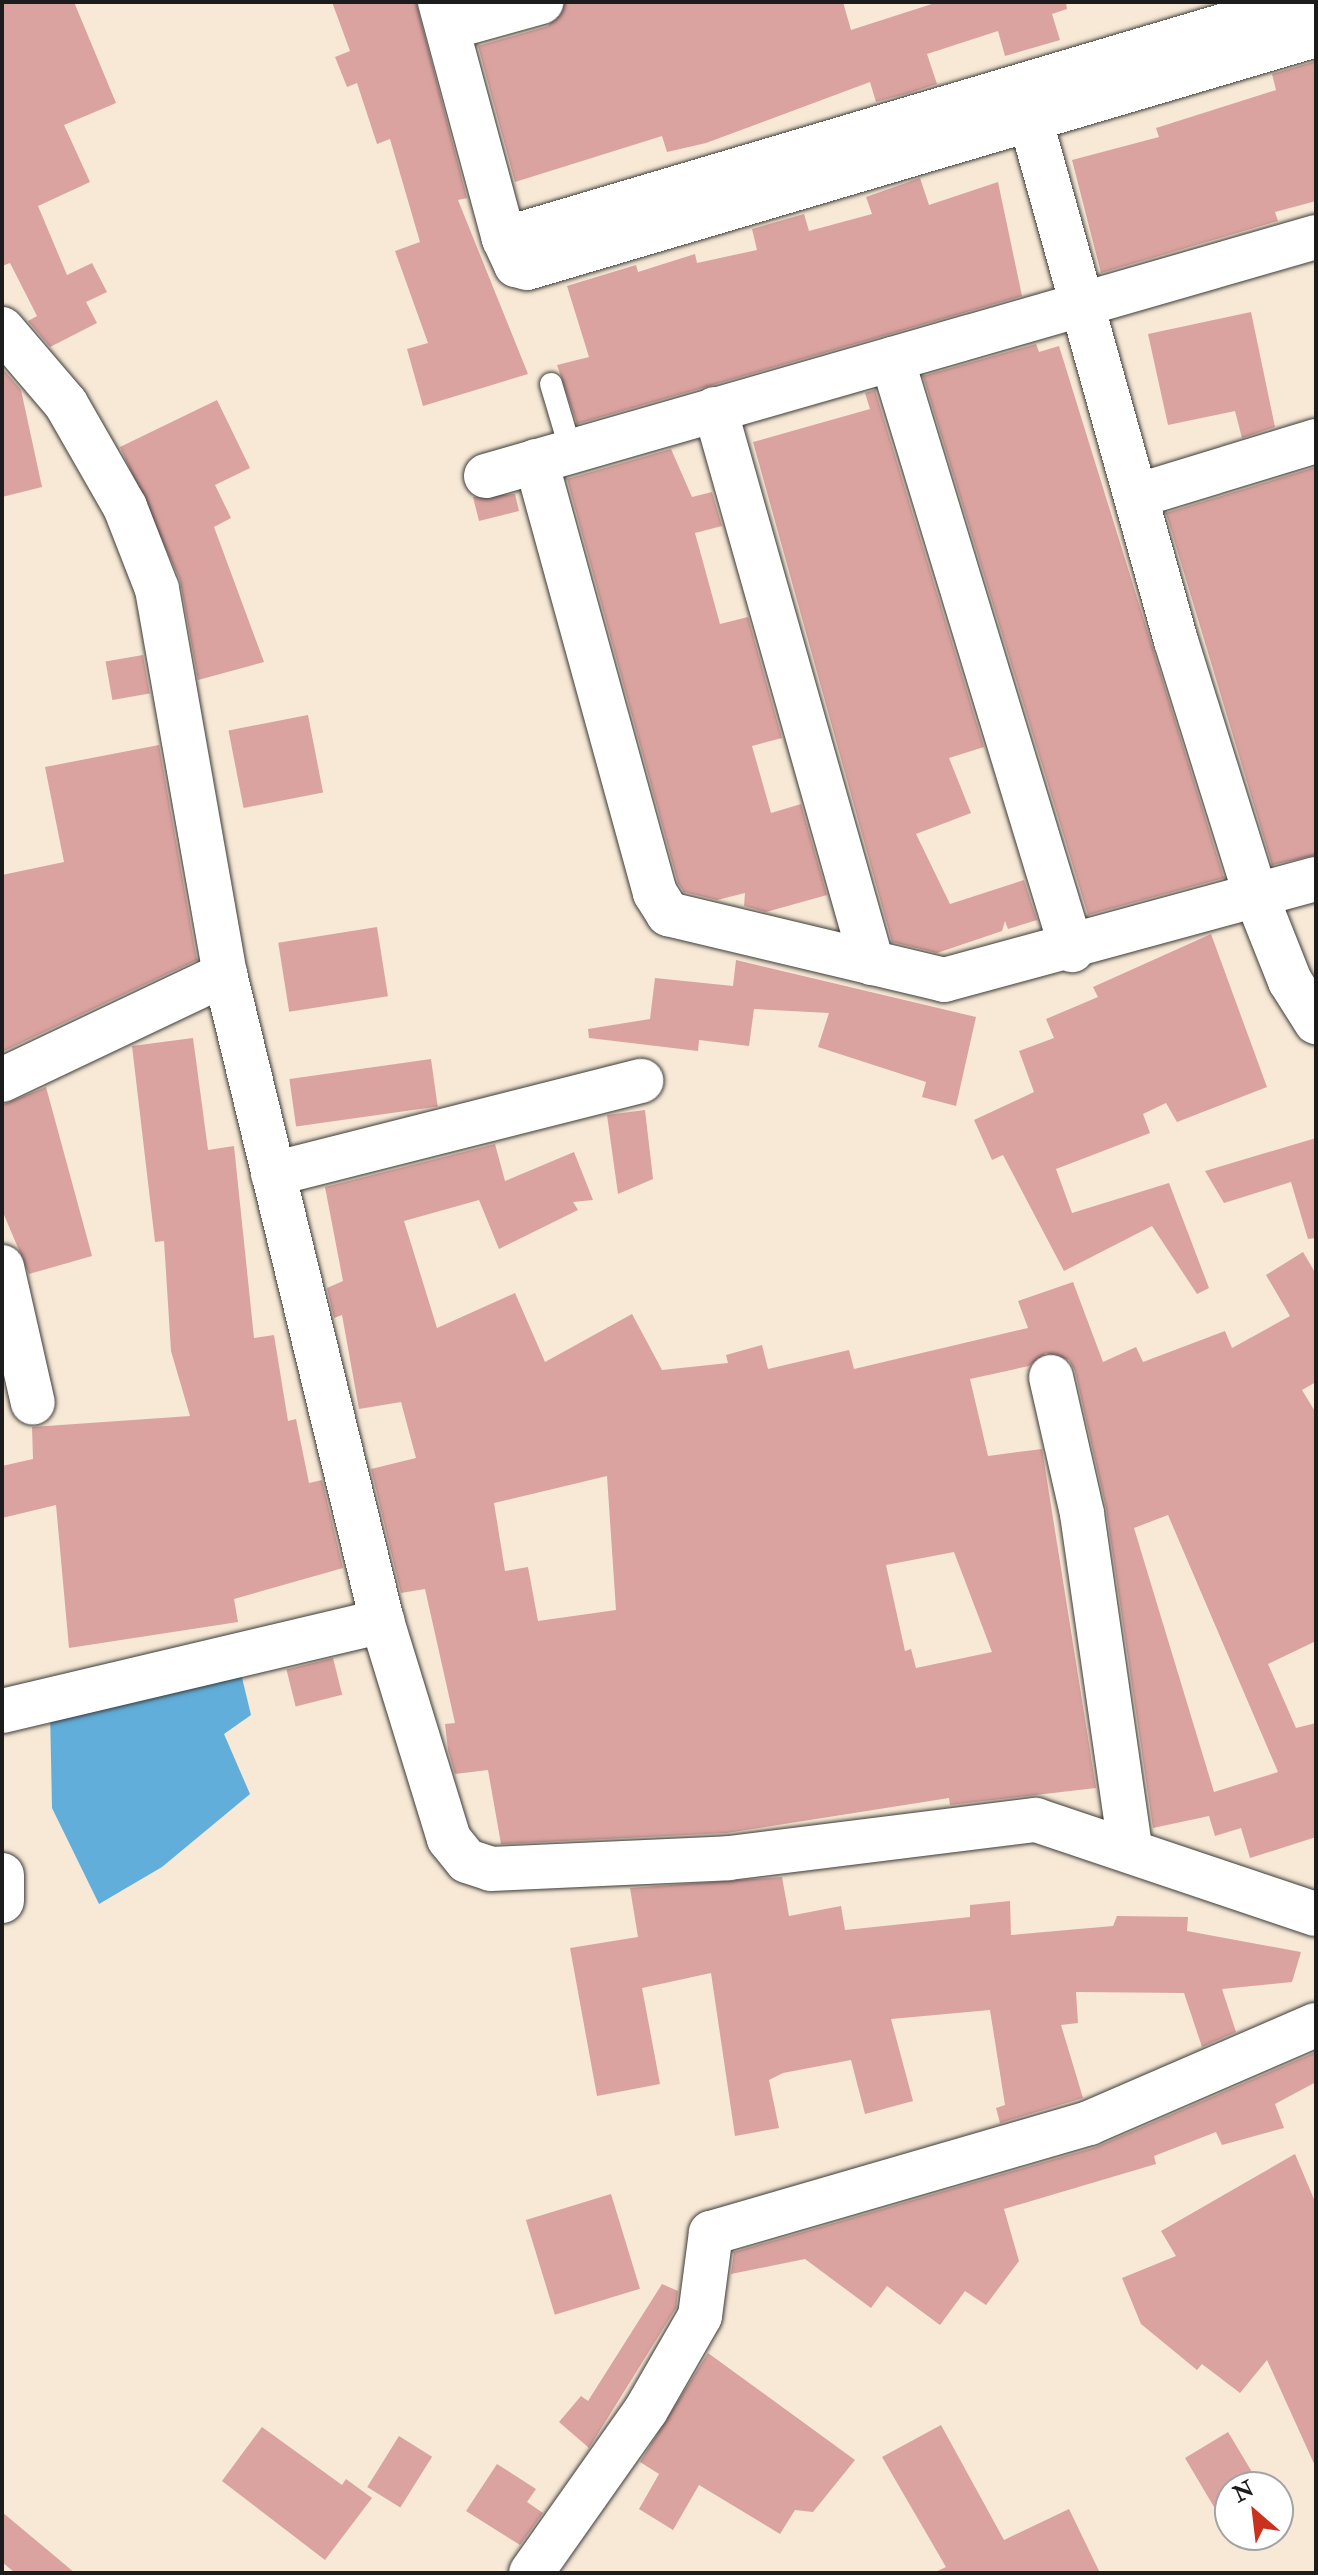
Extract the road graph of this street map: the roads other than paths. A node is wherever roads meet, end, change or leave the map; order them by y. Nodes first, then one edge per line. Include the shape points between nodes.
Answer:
1 (541, 2) edge
2 (1303, 2) edge
3 (444, 15) edge
4 (1316, 35) edge
5 (1026, 102) junction
6 (1316, 237) edge
7 (1083, 304) junction
8 (2, 329) edge
9 (892, 359) junction
10 (551, 384) dead end
11 (715, 409) junction
12 (1316, 441) edge
13 (554, 456) junction
14 (486, 476) dead end
15 (1136, 496) junction
16 (1316, 879) edge
17 (1255, 893) junction
18 (1072, 950) junction
19 (872, 963) junction
20 (225, 974) junction
21 (1303, 989) edge
22 (1316, 1022) edge
23 (2, 1080) edge
24 (641, 1081) dead end
25 (273, 1174) junction
26 (2, 1267) edge
27 (1051, 1377) dead end
28 (33, 1403) dead end
29 (382, 1621) junction
30 (2, 1711) edge
31 (1130, 1846) junction
32 (2, 1875) edge
33 (2, 1901) edge
34 (1316, 1914) edge
35 (1316, 2025) edge
36 (531, 2573) edge

1 - 3 street
2 - 5 street
3 - 5 street via 504,239 516,265 527,268
4 - 5 street
5 - 7 street
6 - 7 street
7 - 9 street
7 - 15 street
8 - 20 street via 66,404 125,507 157,589
9 - 11 street
9 - 18 street
10 - 13 lane
11 - 13 street
11 - 19 street
12 - 15 street
13 - 14 street
13 - 19 street via 663,907 691,922
15 - 17 street
16 - 17 street
17 - 18 street
17 - 21 street
18 - 19 street via 944,980
20 - 23 street
20 - 25 street
21 - 22 street
24 - 25 street
25 - 29 street
26 - 28 street
27 - 31 street via 1082,1514
29 - 30 street
29 - 31 street via 449,1839 479,1866 729,1858 1036,1820
31 - 34 street
32 - 33 street
35 - 36 street via 1089,2123 711,2233 700,2316 646,2410

